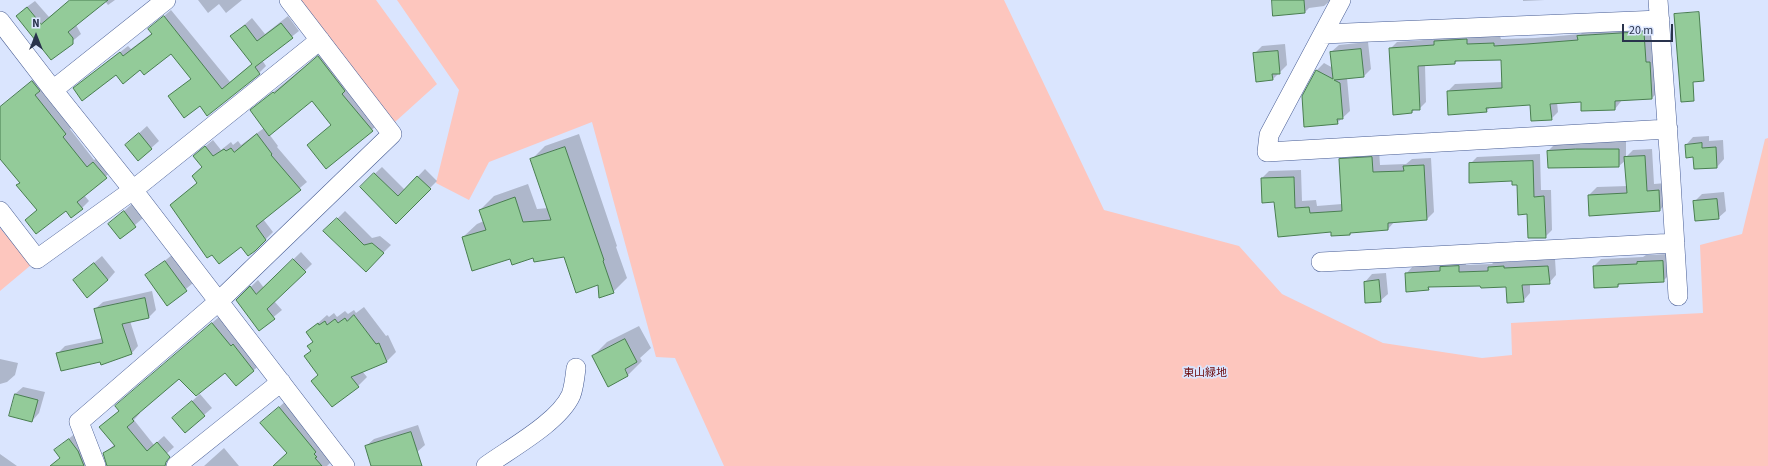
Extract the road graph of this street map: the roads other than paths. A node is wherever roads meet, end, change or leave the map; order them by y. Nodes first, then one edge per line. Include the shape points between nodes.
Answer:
1 (166, 0) edge
2 (289, 0) edge
3 (1341, 0) edge
4 (1658, 0) edge
5 (1660, 20) junction
6 (0, 21) edge
7 (1322, 34) junction
8 (320, 40) junction
9 (53, 90) junction
10 (1668, 129) junction
11 (133, 190) junction
12 (0, 211) edge
13 (1675, 243) junction
14 (1321, 262) dead end
15 (1678, 296) dead end
16 (218, 302) junction
17 (576, 368) dead end
18 (281, 382) junction
19 (96, 466) edge
20 (176, 466) edge
21 (345, 466) edge
22 (486, 466) edge

1 - 9 street
2 - 8 street
3 - 7 street
4 - 5 street
5 - 7 street
5 - 10 street
6 - 9 street
7 - 10 street via 1268,135 1268,152
8 - 11 street
8 - 16 street via 392,134
9 - 11 street
10 - 13 street
11 - 12 street via 37,259
11 - 16 street
13 - 14 street
13 - 15 street
16 - 18 street
16 - 19 street via 79,422
17 - 22 street via 571,394 564,406 547,423
18 - 20 street
18 - 21 street

